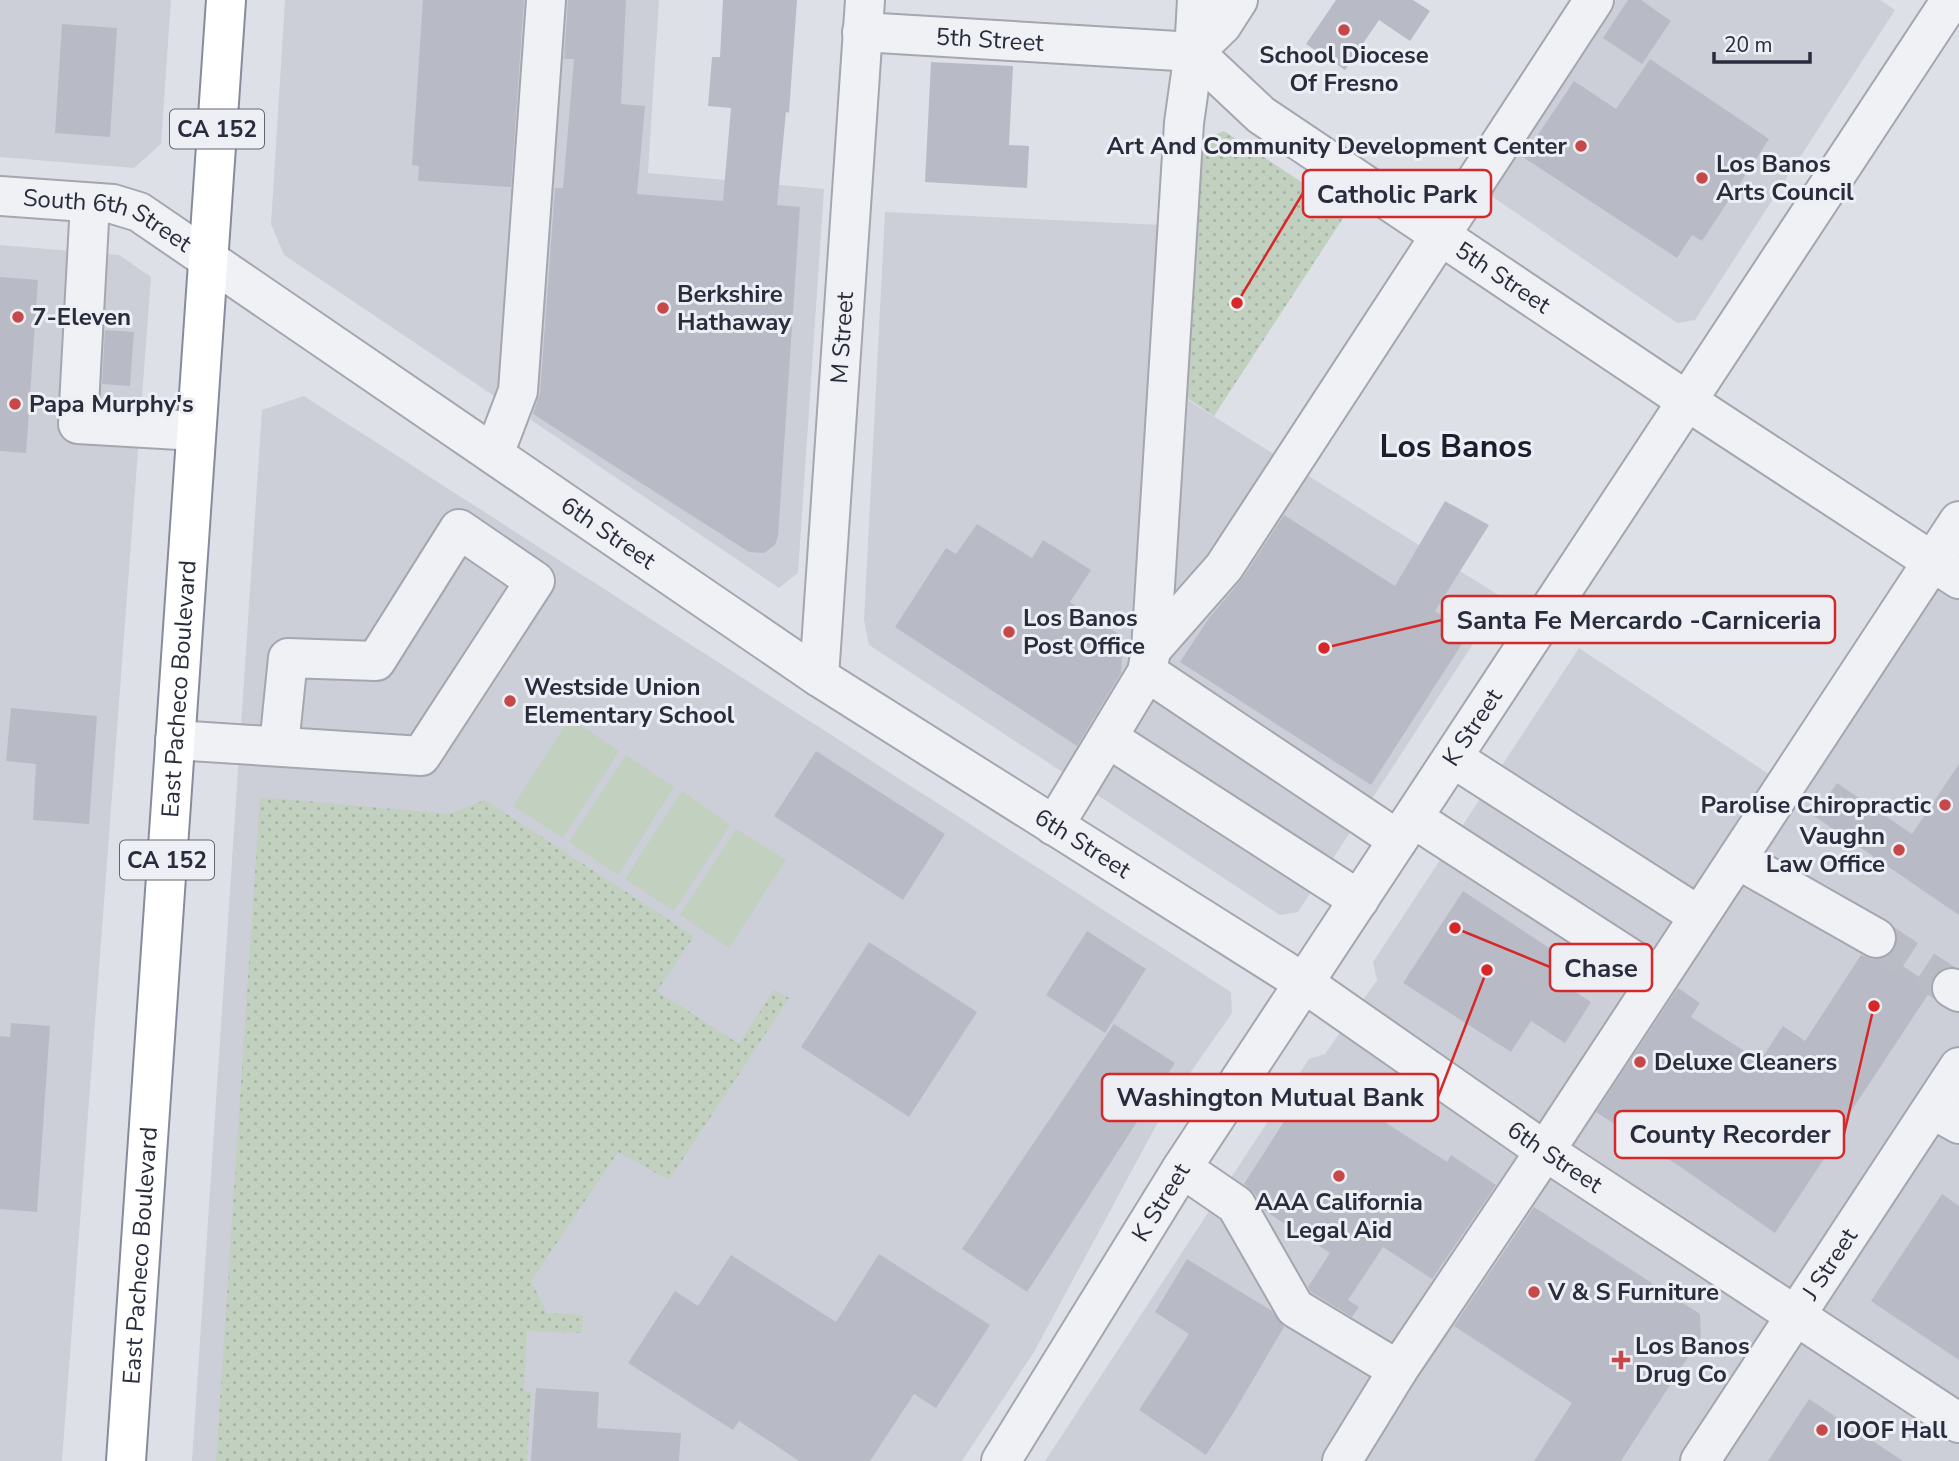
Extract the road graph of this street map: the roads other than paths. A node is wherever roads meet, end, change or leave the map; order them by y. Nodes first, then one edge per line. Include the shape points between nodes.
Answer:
1 (226, 0) edge
2 (546, 0) edge
3 (1197, 0) edge
4 (1238, 0) edge
5 (1594, 0) edge
6 (1951, 0) edge
7 (863, 16) edge
8 (1194, 52) junction
9 (0, 196) edge
10 (90, 202) junction
11 (1440, 235) junction
12 (208, 259) junction
13 (1687, 401) junction
14 (196, 431) junction
15 (494, 454) junction
16 (1959, 520) edge
17 (1946, 570) edge
18 (1149, 661) junction
19 (819, 677) junction
20 (1108, 738) junction
21 (175, 740) junction
22 (279, 746) junction
23 (1453, 758) junction
24 (1054, 827) junction
25 (1406, 829) junction
26 (1737, 859) junction
27 (1359, 901) junction
28 (1699, 916) junction
29 (1876, 938) tunnel mouth
30 (1660, 977) junction
31 (1304, 983) junction
32 (1959, 1066) edge
33 (1945, 1116) edge
34 (1545, 1151) junction
35 (1182, 1168) junction
36 (1796, 1315) junction
37 (1398, 1370) junction
38 (1959, 1423) edge
39 (126, 1461) edge
40 (1002, 1461) edge
41 (1342, 1461) edge
42 (1700, 1461) edge

1 - 12 highway, East Pacheco Boulevard / CA 152
2 - 15 street via 518,391
3 - 8 street
4 - 8 street
5 - 11 street
6 - 13 street, K Street
7 - 8 street, 5th Street
7 - 19 street, M Street
8 - 11 street, 5th Street via 1261,115
8 - 18 street via 1184,124
9 - 10 street, South 6th Street
10 - 12 street, South 6th Street via 139,212
10 - 14 street via 78,424
11 - 13 street, 5th Street
11 - 18 street via 1224,566
12 - 14 highway, East Pacheco Boulevard / CA 152
12 - 15 street, 6th Street
13 - 17 street, 5th Street
13 - 23 street, K Street
14 - 21 highway, East Pacheco Boulevard / CA 152
15 - 19 street, 6th Street
16 - 17 street
17 - 26 street
18 - 20 street
18 - 25 street
19 - 24 street, 6th Street
20 - 24 street
20 - 27 street
21 - 22 street
21 - 39 highway, East Pacheco Boulevard / CA 152
22 - 22 street via 288,658 376,661 459,530 535,581 421,756
23 - 25 street, K Street
23 - 28 street
24 - 31 street, 6th Street
25 - 27 street, K Street
25 - 30 street
26 - 28 street
26 - 29 street
27 - 31 street, K Street
28 - 30 street
30 - 34 street
31 - 34 street, 6th Street
31 - 35 street, K Street
32 - 33 street, J Street
33 - 36 street, J Street
34 - 36 street, 6th Street
34 - 37 street
35 - 37 street via 1237,1205 1295,1308
35 - 40 street, K Street
36 - 38 street, 6th Street
36 - 42 street, J Street
37 - 41 street

